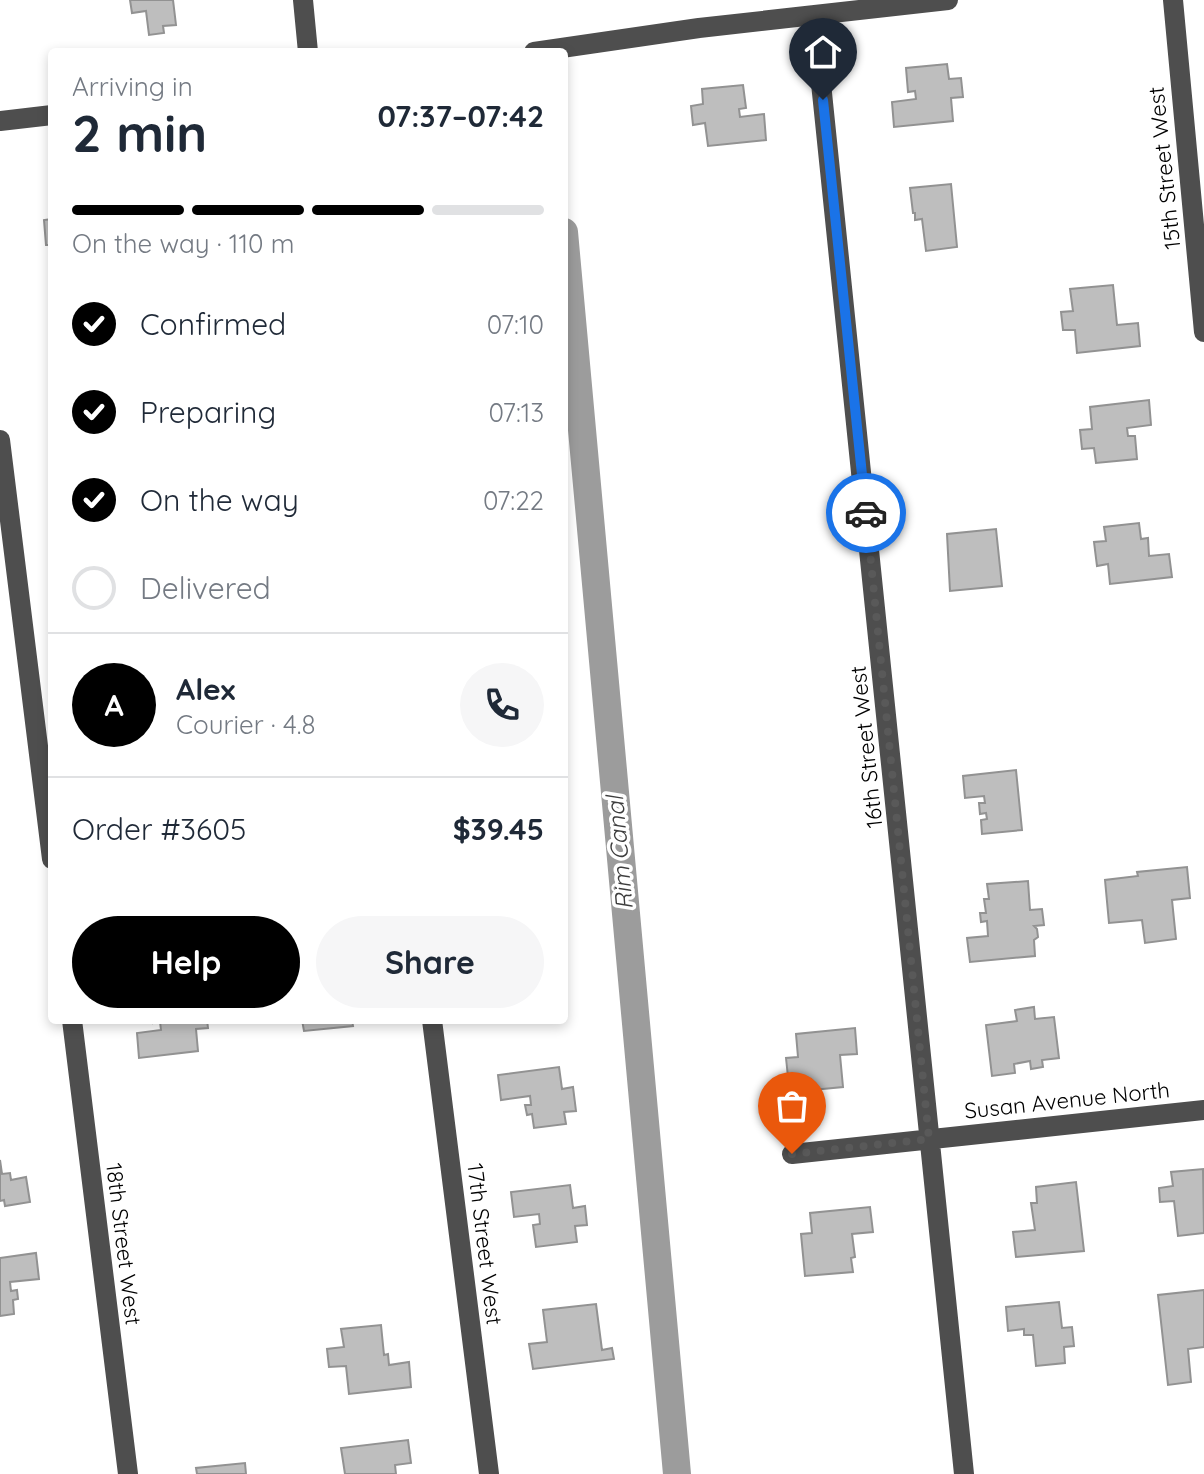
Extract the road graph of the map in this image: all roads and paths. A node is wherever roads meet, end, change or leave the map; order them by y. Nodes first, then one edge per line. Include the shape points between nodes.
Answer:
1 (303, 0) edge
2 (948, 0) edge
3 (1173, 0) edge
4 (814, 15) junction
5 (308, 48) edge
6 (562, 48) edge
7 (48, 115) edge
8 (0, 121) edge
9 (1204, 332) edge
10 (0, 440) edge
11 (48, 827) edge
12 (72, 1024) edge
13 (433, 1024) edge
14 (1204, 1110) edge
15 (929, 1139) junction
16 (792, 1154) dead end
17 (128, 1474) edge
18 (489, 1474) edge
19 (964, 1474) edge

1 - 5 street
2 - 4 street
3 - 9 street, 15th Street West
4 - 6 street
4 - 15 street, 16th Street West
7 - 8 street
10 - 11 street
12 - 17 street, 18th Street West
13 - 18 street, 17th Street West
14 - 15 street, Susan Avenue North
15 - 16 street, Susan Avenue North
15 - 19 street, 16th Street West

